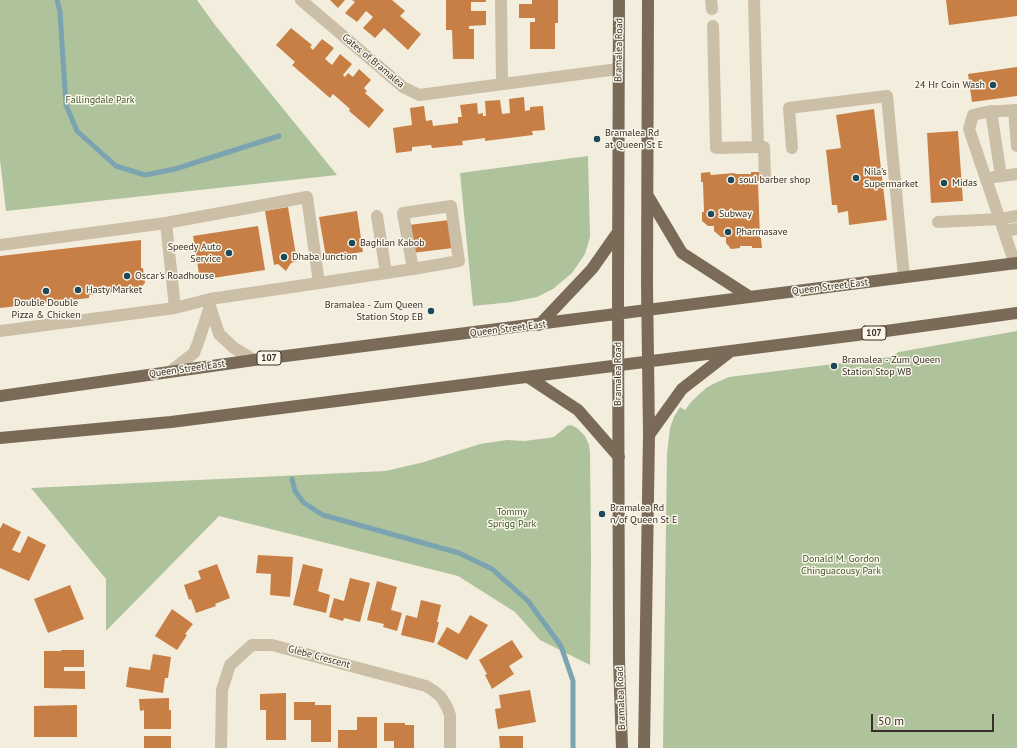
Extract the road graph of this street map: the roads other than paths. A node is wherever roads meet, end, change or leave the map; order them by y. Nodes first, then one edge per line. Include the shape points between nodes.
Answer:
1 (301, 0) edge
2 (501, 0) edge
3 (619, 0) edge
4 (648, 0) edge
5 (754, 0) edge
6 (713, 26) dead end
7 (618, 69) junction
8 (502, 83) junction
9 (1016, 110) edge
10 (991, 111) junction
11 (1017, 146) edge
12 (758, 147) junction
13 (792, 148) dead end
14 (1017, 174) edge
15 (1002, 176) junction
16 (765, 178) dead end
17 (986, 178) junction
18 (648, 196) junction
19 (377, 216) dead end
20 (1017, 216) edge
21 (1000, 219) junction
22 (938, 222) dead end
23 (166, 223) junction
24 (1017, 229) edge
25 (1004, 231) junction
26 (618, 232) junction
27 (0, 245) edge
28 (1016, 263) edge
29 (413, 269) junction
30 (386, 273) junction
31 (904, 278) junction
32 (319, 283) junction
33 (750, 297) junction
34 (210, 303) junction
35 (175, 308) junction
36 (648, 311) junction
37 (1017, 313) edge
38 (618, 314) junction
39 (539, 325) junction
40 (0, 331) edge
41 (731, 351) junction
42 (254, 360) junction
43 (648, 361) junction
44 (618, 365) junction
45 (171, 371) junction
46 (528, 376) junction
47 (0, 396) edge
48 (649, 435) junction
49 (0, 438) edge
50 (619, 457) junction
51 (221, 748) edge
52 (450, 748) edge
53 (622, 748) edge
54 (644, 748) edge

1 - 8 street, Gates of Bramalea via 403,87 419,95
2 - 8 street
3 - 7 main road, Bramalea Road
4 - 18 main road
5 - 12 street
6 - 12 street via 716,148
7 - 8 street, Gates of Bramalea
7 - 26 main road, Bramalea Road
9 - 10 street
9 - 11 street
10 - 15 street
10 - 17 street via 973,115 969,129
12 - 16 street via 764,147
13 - 31 street via 789,108 887,96
14 - 15 street
15 - 17 street
17 - 21 street
18 - 33 main road via 682,253
18 - 36 main road
19 - 30 street
20 - 21 street
21 - 22 street
21 - 25 street
23 - 27 street
23 - 32 street via 307,197
23 - 35 street
24 - 25 street
25 - 28 street
26 - 38 main road, Bramalea Road
26 - 39 main road via 592,269
28 - 31 main road, Queen Street East / 107
29 - 29 street via 459,261 451,206 404,213
29 - 30 street
30 - 32 street
31 - 33 main road, Queen Street East / 107
32 - 34 street
33 - 36 main road, Queen Street East / 107
34 - 35 street
34 - 42 street via 219,334 234,348
34 - 45 street via 194,352
35 - 40 street
36 - 38 main road, Queen Street East / 107
36 - 43 main road
37 - 41 main road, 107
38 - 39 main road, Queen Street East / 107
38 - 44 main road, Bramalea Road
39 - 42 main road, Queen Street East / 107
41 - 43 main road, 107
41 - 48 main road via 682,389
42 - 45 main road, Queen Street East / 107
43 - 44 main road, 107
43 - 48 main road
44 - 46 main road, 107
44 - 50 main road, Bramalea Road
45 - 47 main road, Queen Street East / 107
46 - 49 main road, 107 via 171,422
46 - 50 main road via 578,410
48 - 54 main road
50 - 53 main road, Bramalea Road via 619,660
51 - 52 street, Glebe Crescent via 222,690 230,665 252,645 272,645 426,686 441,697 450,715

